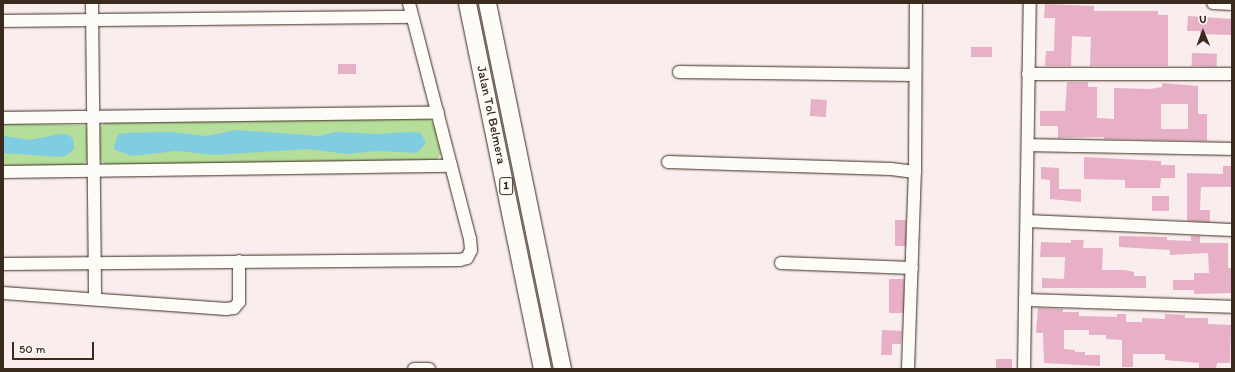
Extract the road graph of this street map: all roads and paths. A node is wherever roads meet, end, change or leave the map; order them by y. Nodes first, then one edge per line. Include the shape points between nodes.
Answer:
1 (92, 3) edge
2 (409, 3) edge
3 (467, 3) edge
4 (487, 3) edge
5 (916, 3) edge
6 (1030, 3) edge
7 (1213, 3) edge
8 (1232, 4) edge
9 (412, 17) junction
10 (92, 20) junction
11 (3, 21) edge
12 (678, 72) dead end
13 (1028, 74) junction
14 (1232, 74) edge
15 (915, 75) junction
16 (438, 113) junction
17 (93, 117) junction
18 (3, 118) edge
19 (1028, 145) junction
20 (1232, 149) edge
21 (668, 162) dead end
22 (451, 166) junction
23 (94, 171) junction
24 (3, 172) edge
25 (915, 172) junction
26 (1027, 221) junction
27 (1232, 230) edge
28 (239, 261) junction
29 (95, 263) junction
30 (3, 264) edge
31 (781, 264) dead end
32 (912, 268) junction
33 (3, 294) edge
34 (95, 299) junction
35 (1025, 300) junction
36 (1232, 307) edge
37 (414, 369) edge
38 (429, 369) edge
39 (542, 369) edge
40 (562, 369) edge
41 (908, 369) edge
42 (1024, 369) edge

1 - 10 street
2 - 9 street
3 - 39 highway, Jalan Tol Belmera / 1
4 - 40 highway, Jalan Tol Belmera / 1
5 - 15 street
6 - 13 street
7 - 8 street
9 - 10 street
9 - 16 street
10 - 11 street
10 - 17 street
12 - 15 street
13 - 14 street
13 - 19 street
15 - 25 street
16 - 17 street
16 - 22 street
17 - 18 street
17 - 23 street
19 - 20 street
19 - 26 street
21 - 25 street via 891,169
22 - 23 street
22 - 28 street via 470,238 471,250 467,258
23 - 24 street
23 - 29 street
25 - 32 street
26 - 27 street
26 - 35 street
28 - 29 street
28 - 34 street via 239,302 234,308
29 - 30 street
29 - 34 street
31 - 32 street
32 - 41 street
33 - 34 street
35 - 36 street
35 - 42 street
37 - 38 street

